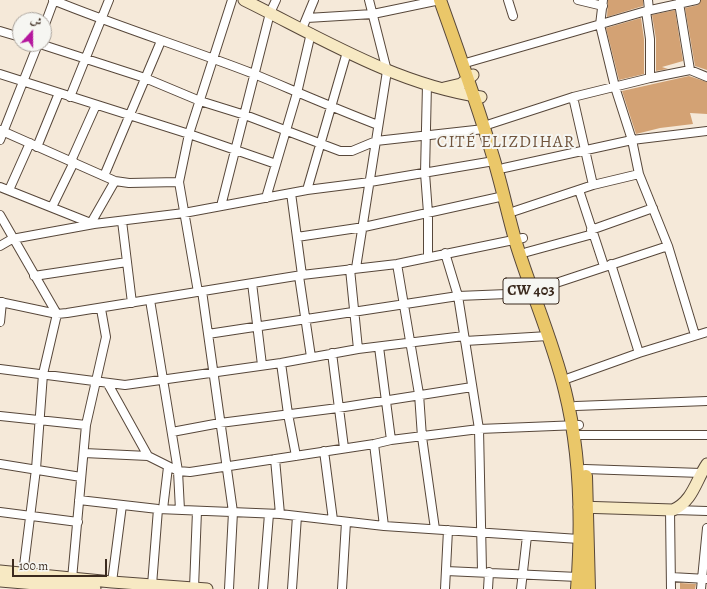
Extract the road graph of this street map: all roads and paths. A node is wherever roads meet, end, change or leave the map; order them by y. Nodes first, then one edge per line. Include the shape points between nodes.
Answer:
1 (53, 0) edge
2 (109, 0) edge
3 (232, 0) edge
4 (244, 0) edge
5 (276, 0) edge
6 (314, 0) edge
7 (369, 0) edge
8 (440, 0) edge
9 (448, 0) edge
10 (508, 0) edge
11 (578, 0) edge
12 (648, 0) edge
13 (696, 0) edge
14 (603, 3) edge
15 (679, 3) junction
16 (647, 11) junction
17 (49, 12) edge
18 (270, 13) junction
19 (372, 14) junction
20 (513, 16) dead end
21 (307, 18) junction
22 (100, 19) junction
23 (600, 25) junction
24 (0, 31) edge
25 (306, 31) junction
26 (12, 35) edge
27 (161, 41) junction
28 (52, 48) edge
29 (36, 52) edge
30 (348, 52) junction
31 (84, 59) junction
32 (213, 60) junction
33 (469, 62) junction
34 (690, 70) junction
35 (388, 71) junction
36 (0, 74) edge
37 (254, 74) junction
38 (471, 77) junction
39 (707, 77) edge
40 (145, 78) junction
41 (650, 78) junction
42 (24, 81) junction
43 (427, 84) junction
44 (615, 87) junction
45 (444, 88) junction
46 (59, 93) junction
47 (297, 93) junction
48 (70, 96) junction
49 (477, 96) junction
50 (573, 97) junction
51 (200, 101) junction
52 (96, 105) junction
53 (332, 107) junction
54 (129, 115) junction
55 (244, 115) junction
56 (378, 124) junction
57 (487, 126) junction
58 (2, 131) edge
59 (285, 131) junction
60 (707, 131) edge
61 (189, 134) junction
62 (426, 135) junction
63 (0, 140) edge
64 (632, 140) junction
65 (376, 141) junction
66 (319, 144) junction
67 (34, 145) junction
68 (235, 150) junction
69 (586, 150) junction
70 (72, 162) junction
71 (276, 164) junction
72 (499, 164) junction
73 (425, 173) junction
74 (639, 174) junction
75 (104, 176) junction
76 (115, 181) junction
77 (179, 182) junction
78 (370, 182) junction
79 (594, 185) junction
80 (0, 187) edge
81 (9, 190) junction
82 (307, 190) junction
83 (579, 190) junction
84 (291, 193) junction
85 (504, 196) junction
86 (266, 198) junction
87 (221, 206) junction
88 (52, 207) junction
89 (653, 208) junction
90 (515, 211) junction
91 (184, 213) junction
92 (428, 213) junction
93 (0, 215) edge
94 (122, 221) junction
95 (93, 223) junction
96 (364, 227) junction
97 (592, 232) junction
98 (297, 237) junction
99 (12, 239) junction
100 (519, 239) junction
101 (0, 246) edge
102 (668, 246) junction
103 (527, 252) junction
104 (445, 253) junction
105 (428, 256) junction
106 (127, 262) junction
107 (397, 264) junction
108 (608, 265) junction
109 (353, 269) junction
110 (34, 276) junction
111 (300, 276) junction
112 (252, 283) junction
113 (200, 291) junction
114 (535, 291) junction
115 (458, 296) junction
116 (150, 300) junction
117 (1, 302) edge
118 (132, 303) junction
119 (404, 304) junction
120 (101, 309) junction
121 (353, 311) junction
122 (57, 314) junction
123 (307, 319) junction
124 (0, 322) edge
125 (258, 326) junction
126 (707, 332) edge
127 (208, 334) junction
128 (695, 335) junction
129 (548, 336) junction
130 (465, 339) junction
131 (411, 342) junction
132 (379, 347) junction
133 (358, 349) junction
134 (332, 353) junction
135 (639, 353) junction
136 (312, 357) junction
137 (281, 363) junction
138 (262, 365) junction
139 (0, 369) edge
140 (213, 372) junction
141 (43, 374) junction
142 (569, 378) junction
143 (162, 379) junction
144 (97, 380) junction
145 (108, 384) junction
146 (472, 387) junction
147 (419, 394) junction
148 (386, 400) junction
149 (707, 401) edge
150 (576, 406) junction
151 (338, 408) junction
152 (288, 414) junction
153 (0, 416) edge
154 (39, 421) junction
155 (220, 423) junction
156 (86, 425) junction
157 (577, 428) junction
158 (479, 429) junction
159 (172, 432) junction
160 (707, 436) edge
161 (422, 437) junction
162 (391, 440) junction
163 (374, 444) junction
164 (344, 448) junction
165 (324, 451) junction
166 (84, 453) junction
167 (148, 456) junction
168 (296, 456) junction
169 (275, 459) junction
170 (0, 464) edge
171 (168, 467) junction
172 (226, 467) junction
173 (36, 469) junction
174 (585, 469) junction
175 (178, 471) junction
176 (703, 475) edge
177 (81, 477) junction
178 (79, 500) junction
179 (122, 505) junction
180 (583, 507) junction
181 (160, 509) junction
182 (180, 510) junction
183 (672, 510) junction
184 (196, 511) junction
185 (707, 511) edge
186 (0, 512) edge
187 (233, 512) junction
188 (268, 514) junction
189 (280, 514) junction
190 (30, 516) junction
191 (297, 516) junction
192 (333, 520) junction
193 (78, 522) junction
194 (346, 522) junction
195 (384, 526) junction
196 (707, 528) edge
197 (435, 529) junction
198 (448, 530) junction
199 (483, 531) junction
200 (527, 536) junction
201 (579, 539) junction
202 (0, 571) edge
203 (446, 571) junction
204 (486, 572) junction
205 (23, 574) junction
206 (521, 575) junction
207 (671, 577) junction
208 (72, 579) junction
209 (704, 579) edge
210 (0, 581) edge
211 (112, 582) junction
212 (578, 583) edge
213 (152, 585) junction
214 (194, 588) junction
215 (95, 589) edge
216 (207, 589) edge
217 (229, 589) edge
218 (263, 589) edge
219 (292, 589) edge
220 (342, 589) edge
221 (445, 589) edge
222 (488, 589) edge
223 (521, 589) edge
224 (589, 589) edge
225 (671, 589) edge
226 (701, 589) edge

1 - 17 street
1 - 22 street
2 - 22 street
3 - 32 street
4 - 18 main road
5 - 18 street
6 - 21 street
7 - 19 street
8 - 19 street
8 - 38 main road, CW 403
9 - 33 main road, CW 403
10 - 20 street
11 - 14 street
12 - 16 street
13 - 15 street
14 - 23 street
15 - 16 street
15 - 34 street
16 - 23 street
16 - 41 street
18 - 25 main road
18 - 37 street
19 - 21 street
19 - 35 street
21 - 25 street
22 - 27 street
22 - 31 street
23 - 33 street
23 - 44 street
24 - 26 street
25 - 30 main road
25 - 47 street
27 - 32 street
27 - 40 street
28 - 31 street
29 - 42 street
30 - 35 main road
30 - 53 street
31 - 40 street
31 - 48 street
32 - 37 street
32 - 51 street
33 - 38 main road, CW 403
34 - 39 street
34 - 41 street
35 - 43 main road
35 - 56 street
36 - 42 street
37 - 47 street
37 - 55 street
38 - 45 main road via 461,84
38 - 49 main road, CW 403
40 - 51 street
40 - 54 street
41 - 44 street
42 - 46 street
42 - 58 street
43 - 45 main road
43 - 62 street
44 - 50 street
44 - 64 street
45 - 49 main road
46 - 48 street
46 - 67 street
47 - 53 street
47 - 59 street
48 - 52 street
49 - 57 main road, CW 403
50 - 57 street
50 - 69 street
51 - 55 street
51 - 61 street
52 - 54 street
52 - 70 street
53 - 56 street
53 - 66 street
54 - 61 street
54 - 75 street
55 - 59 street
55 - 68 street
56 - 65 street
57 - 62 street
57 - 72 main road, CW 403
58 - 63 street
58 - 67 street
59 - 66 street
59 - 71 street
60 - 64 street
61 - 68 street
61 - 77 street
62 - 65 street
62 - 73 street
64 - 69 street
64 - 74 street
65 - 66 street via 349,152
65 - 78 street
66 - 82 street
67 - 70 street
67 - 81 street
68 - 71 street
68 - 87 street
69 - 72 street
69 - 79 street
70 - 75 street
70 - 88 street
71 - 86 street
72 - 73 street
72 - 85 main road, CW 403
72 - 90 main road, CW 403
73 - 78 street
73 - 92 street
74 - 79 street
74 - 89 street
75 - 76 street
76 - 77 street
76 - 95 street
77 - 91 street
78 - 82 street
78 - 96 street
79 - 83 street
80 - 81 street
81 - 88 street
82 - 84 street
83 - 90 street
83 - 97 street
84 - 86 street
84 - 98 street
85 - 92 street
85 - 100 main road, CW 403
86 - 87 street
87 - 91 street
88 - 95 street
89 - 97 street
89 - 102 street
90 - 100 main road, CW 403
91 - 94 street
91 - 113 street
92 - 96 street
92 - 105 street
93 - 99 street
94 - 95 street
94 - 106 street
95 - 99 street
96 - 98 street
96 - 109 street
97 - 103 street
97 - 108 street
98 - 111 street
99 - 101 street
99 - 110 street
100 - 103 main road, CW 403
100 - 104 street
100 - 114 main road, CW 403
102 - 108 street
102 - 128 street
103 - 114 main road, CW 403
104 - 105 street
104 - 115 street
105 - 107 street
106 - 110 street
106 - 118 street
107 - 109 street
107 - 119 street
108 - 114 street
108 - 135 street
109 - 111 street
109 - 121 street
110 - 122 street
111 - 112 street
111 - 123 street
112 - 113 street
112 - 125 street
113 - 116 street
113 - 127 street
114 - 115 street
114 - 129 main road, CW 403
114 - 142 main road, CW 403
115 - 119 street
115 - 130 street
116 - 118 street
116 - 143 street
117 - 122 street
117 - 124 street
118 - 120 street
119 - 121 street
119 - 131 street
120 - 122 street
120 - 144 street via 106,337
121 - 123 street
121 - 133 street
122 - 141 street
123 - 125 street
123 - 136 street
125 - 127 street
125 - 138 street
126 - 128 street
127 - 140 street
128 - 135 street
129 - 130 street
129 - 157 main road, CW 403
130 - 131 street
130 - 146 street
131 - 132 street
131 - 147 street
132 - 133 street
132 - 148 street
133 - 134 street
134 - 136 street
134 - 151 street
135 - 142 street
136 - 137 street
137 - 138 street
137 - 152 street
138 - 140 street
139 - 141 street
140 - 143 street
140 - 155 street
141 - 144 street
141 - 154 street
142 - 150 main road, CW 403
143 - 145 street via 124,385
143 - 159 street
144 - 145 street
144 - 156 street
145 - 167 street
146 - 147 street
146 - 158 street
147 - 148 street
147 - 161 street
148 - 151 street
148 - 162 street
149 - 150 street
150 - 157 main road, CW 403
151 - 152 street
151 - 164 street
152 - 155 street
152 - 168 street
153 - 154 street
154 - 156 street
154 - 173 street
155 - 159 street
155 - 172 street
156 - 166 street
157 - 158 street
157 - 160 street
157 - 174 main road, CW 403
157 - 180 main road, CW 403
158 - 161 street
158 - 199 street
159 - 175 street
161 - 162 street
161 - 197 street
162 - 163 street
163 - 164 street
163 - 195 street
164 - 165 street
165 - 168 street
165 - 192 street
166 - 167 street
166 - 177 street
167 - 171 street
168 - 169 street
169 - 172 street
169 - 189 street
170 - 173 street
171 - 175 street
171 - 181 street
172 - 175 street
172 - 187 street
173 - 177 street
173 - 190 street
174 - 176 street
174 - 180 main road, CW 403
175 - 182 street
176 - 183 main road via 686,503
177 - 178 street
178 - 179 street
178 - 193 street
179 - 181 street
179 - 211 street
180 - 183 main road
180 - 201 main road, CW 403
180 - 224 main road, CW 403
181 - 182 street
181 - 213 street
182 - 184 street
183 - 185 street
183 - 207 street
184 - 187 street
184 - 214 street
186 - 190 street
187 - 188 street
187 - 217 street
188 - 189 street
188 - 218 street
189 - 191 street
190 - 193 street
190 - 205 street
191 - 192 street
191 - 219 street
192 - 194 street
193 - 208 street
194 - 195 street
194 - 220 street
195 - 197 street
196 - 209 street
197 - 198 street
198 - 199 street
198 - 203 street
199 - 200 street
199 - 204 street
200 - 201 street
200 - 206 street
201 - 212 main road, CW 403
202 - 205 main road
203 - 204 street
203 - 221 street
204 - 206 street
204 - 222 street
205 - 208 main road
206 - 212 street
206 - 223 street
207 - 209 street
207 - 225 street
208 - 211 main road
209 - 226 street
210 - 215 main road
211 - 213 main road
213 - 214 main road
214 - 216 main road

